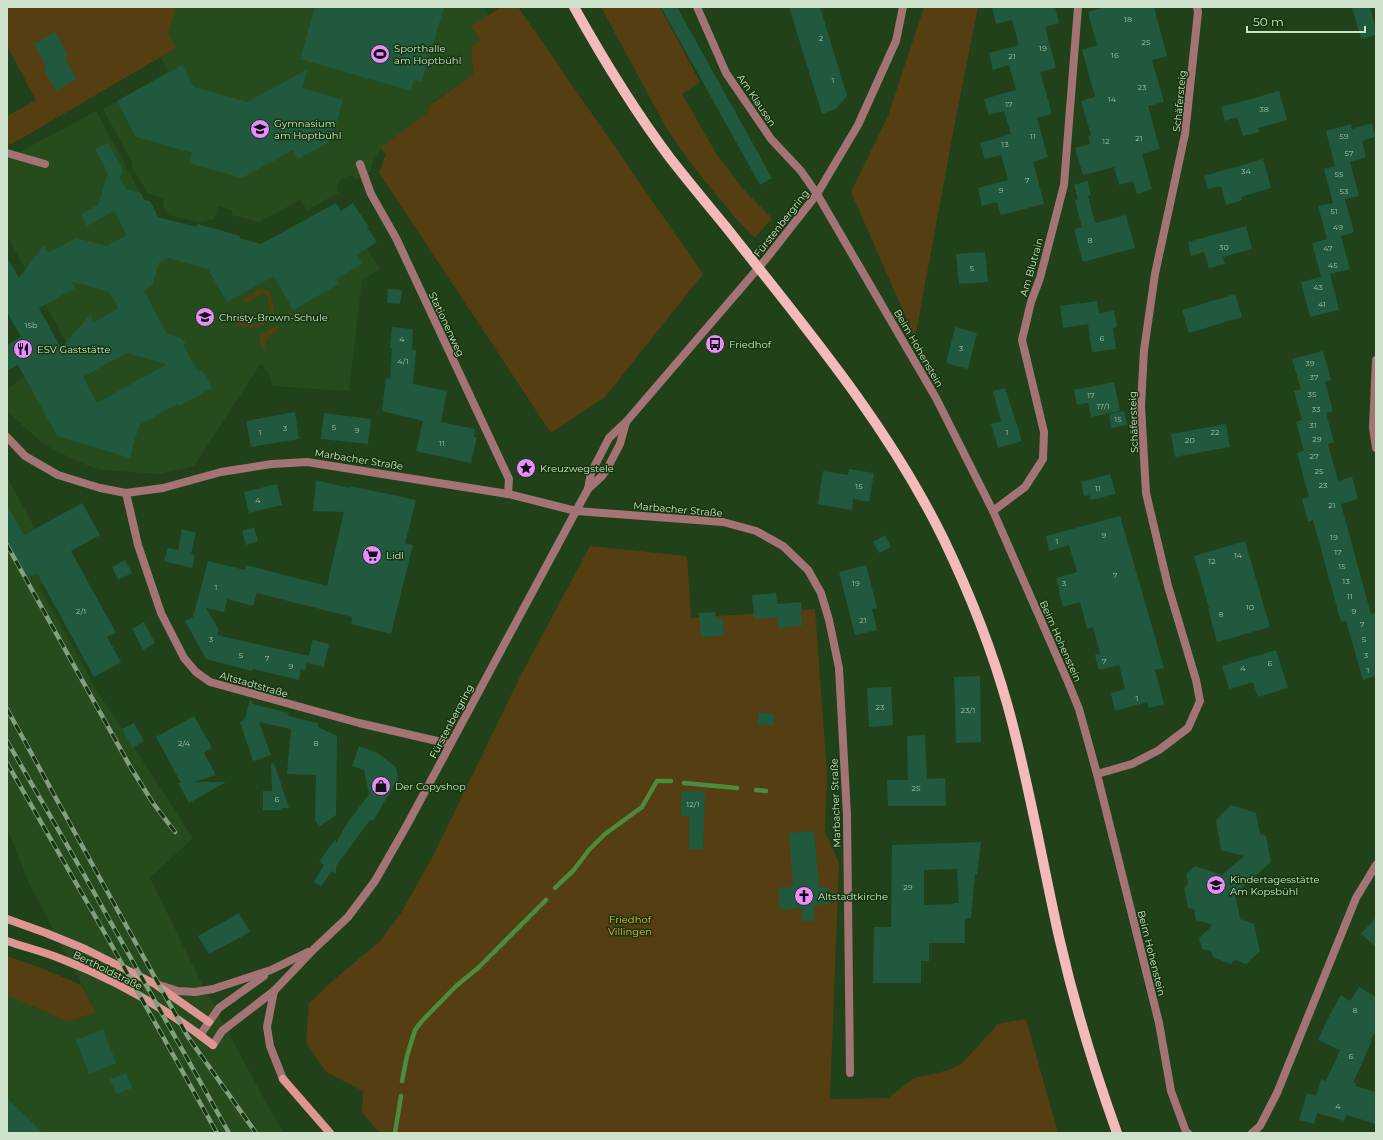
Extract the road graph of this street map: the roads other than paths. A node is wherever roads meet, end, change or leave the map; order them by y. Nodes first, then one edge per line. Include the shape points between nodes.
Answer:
1 (574, 7) edge
2 (697, 7) edge
3 (903, 7) edge
4 (1078, 7) edge
5 (1197, 7) edge
6 (7, 153) edge
7 (45, 164) dead end
8 (360, 164) dead end
9 (817, 194) junction
10 (1376, 360) edge
11 (626, 422) junction
12 (7, 437) edge
13 (1376, 448) edge
14 (588, 489) junction
15 (126, 493) junction
16 (508, 494) junction
17 (576, 511) junction
18 (993, 511) junction
19 (450, 744) junction
20 (1097, 774) junction
21 (1376, 865) edge
22 (7, 919) edge
23 (7, 941) edge
24 (314, 949) junction
25 (271, 970) junction
26 (155, 984) junction
27 (274, 991) junction
28 (209, 1022) junction
29 (200, 1035) junction
30 (213, 1045) joint
31 (850, 1073) dead end
32 (283, 1079) joint
33 (330, 1133) edge
34 (1117, 1133) edge
35 (1188, 1133) edge
36 (1252, 1133) edge

1 - 34 main road via 645,123 883,432 924,501 963,580 1007,705 1060,940 1097,1074
2 - 9 street, Am Klausen via 726,73 771,139 801,171
3 - 9 street, Fürstenbergring via 896,41 858,125
4 - 18 street, Am Blutrain via 1064,185 1022,340 1044,432 1043,459 1025,487
5 - 20 street, Schäfersteig via 1186,134 1155,274 1144,350 1141,406 1146,493 1168,586 1200,701 1188,728 1159,750 1132,764
6 - 7 street
8 - 16 street, Stationenweg via 371,194 396,238 510,479
9 - 11 street, Fürstenbergring via 766,259
9 - 18 street, Beim Hohenstein via 936,398
10 - 13 street via 1373,428
11 - 14 street, Fürstenbergring via 620,444 608,467
11 - 14 street, Fürstenbergring via 609,438 591,472
12 - 15 street, Marbacher Straße via 25,456 58,475
14 - 17 street, Fürstenbergring
15 - 16 street, Marbacher Straße via 163,488 221,472 272,464 307,462
15 - 19 street, Altstadtstraße via 138,545 161,613 184,658 196,672 210,682 358,723
16 - 17 street, Marbacher Straße
17 - 19 street, Fürstenbergring
17 - 31 street, Marbacher Straße via 723,522 756,532 783,546 808,570 821,593 839,668 847,815
18 - 20 street, Beim Hohenstein via 1079,709
19 - 24 street, Fürstenbergring via 375,881 348,917
20 - 35 street, Beim Hohenstein via 1159,1023 1170,1091
21 - 36 street via 1356,898 1277,1093 1260,1126
22 - 26 main road, Bertholdstraße via 85,949
23 - 29 main road, Bertholdstraße via 59,958 118,984 183,1022
24 - 25 street
24 - 27 street
25 - 26 street via 196,992 178,991
25 - 28 street via 219,1008
26 - 28 main road, Bertholdstraße
27 - 30 street via 222,1031
27 - 32 street via 267,1027 270,1046
28 - 29 street
29 - 30 main road, Bertholdstraße
32 - 33 main road

